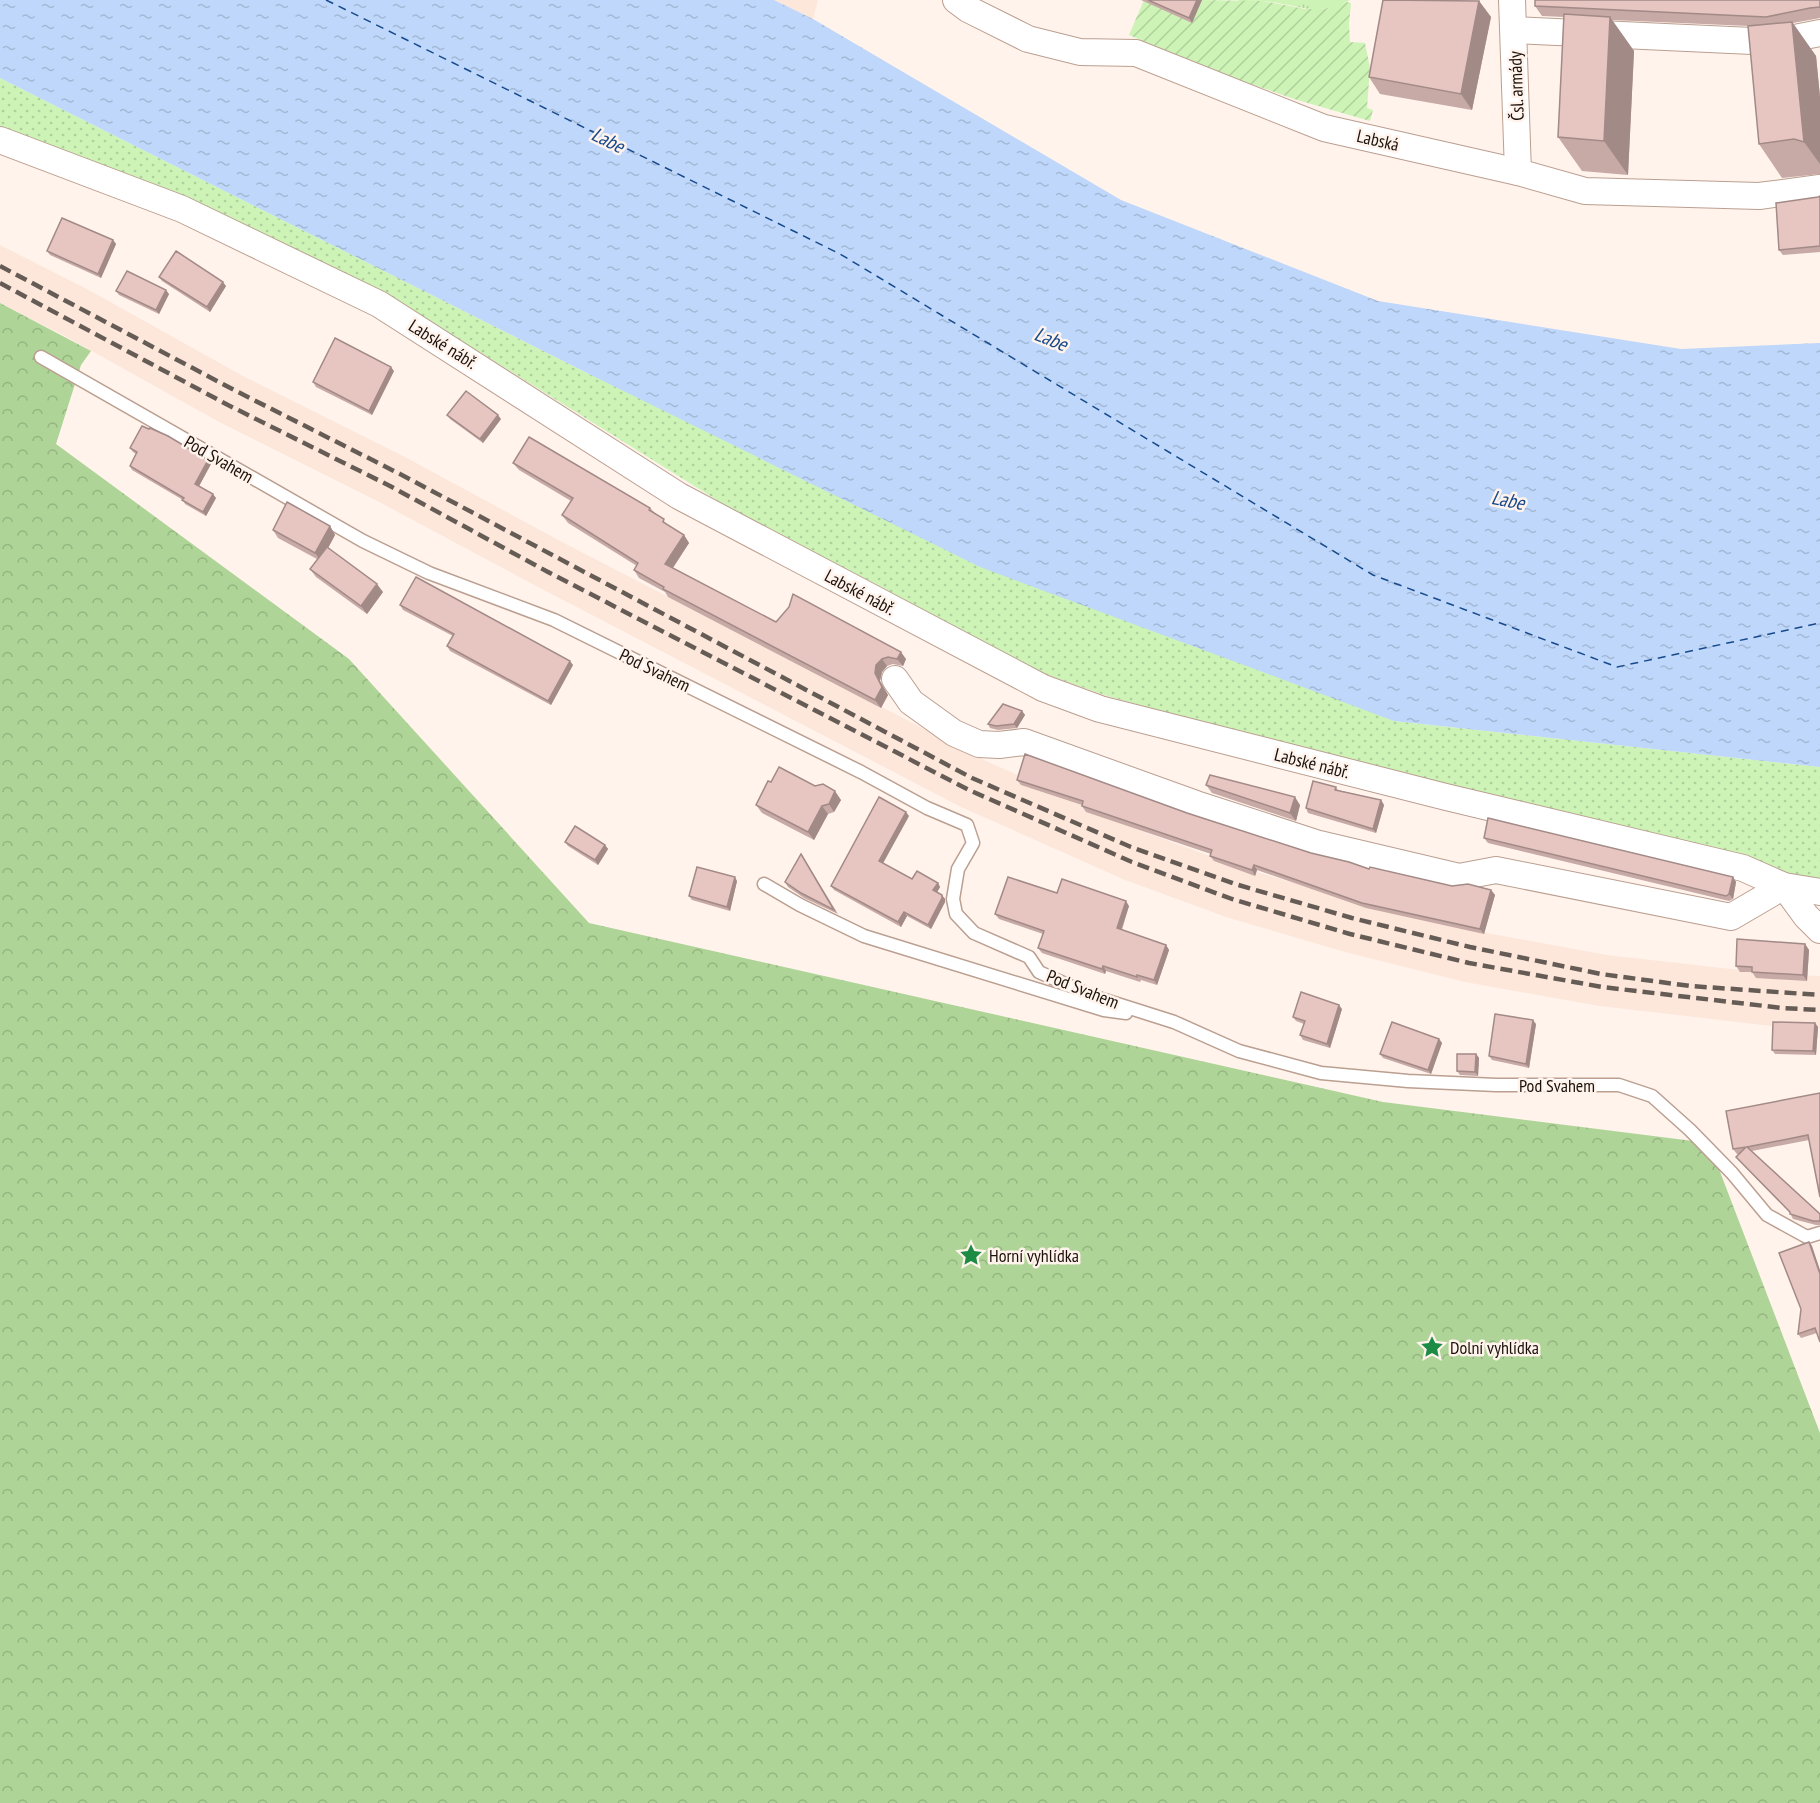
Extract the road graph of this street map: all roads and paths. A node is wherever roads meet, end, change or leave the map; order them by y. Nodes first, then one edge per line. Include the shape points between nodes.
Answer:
1 (956, 0) edge
2 (1512, 0) edge
3 (1514, 30) junction
4 (1820, 33) edge
5 (0, 140) edge
6 (1518, 172) junction
7 (1820, 188) edge
8 (41, 357) dead end
9 (896, 679) dead end
10 (764, 884) dead end
11 (1784, 886) junction
12 (1820, 892) edge
13 (1820, 930) edge
14 (1174, 1022) junction
15 (1820, 1233) edge

1 - 6 street, Labská via 1028,39 1080,52 1136,53 1324,128
2 - 3 street, Čsl. armády
3 - 4 street via 1774,42
3 - 6 street, Čsl. armády
5 - 11 street, Labské nábř. via 182,209 380,304 679,496 1043,688 1100,709 1743,868
6 - 7 street, Labská via 1584,191 1759,196
8 - 14 lane, Pod Svahem via 363,541 429,573 554,620 967,825 973,843 958,869 953,898 956,914 974,933 1029,957 1039,972 1092,996
9 - 11 street via 911,702 954,733 979,744 1024,742 1319,844 1459,877 1496,870 1731,917
10 - 14 lane, Pod Svahem via 864,936 1104,1010
11 - 12 street, Labské nábř.
11 - 13 street
14 - 15 lane, Pod Svahem via 1239,1051 1321,1073 1496,1085 1619,1085 1652,1096 1732,1173 1767,1215 1807,1236

